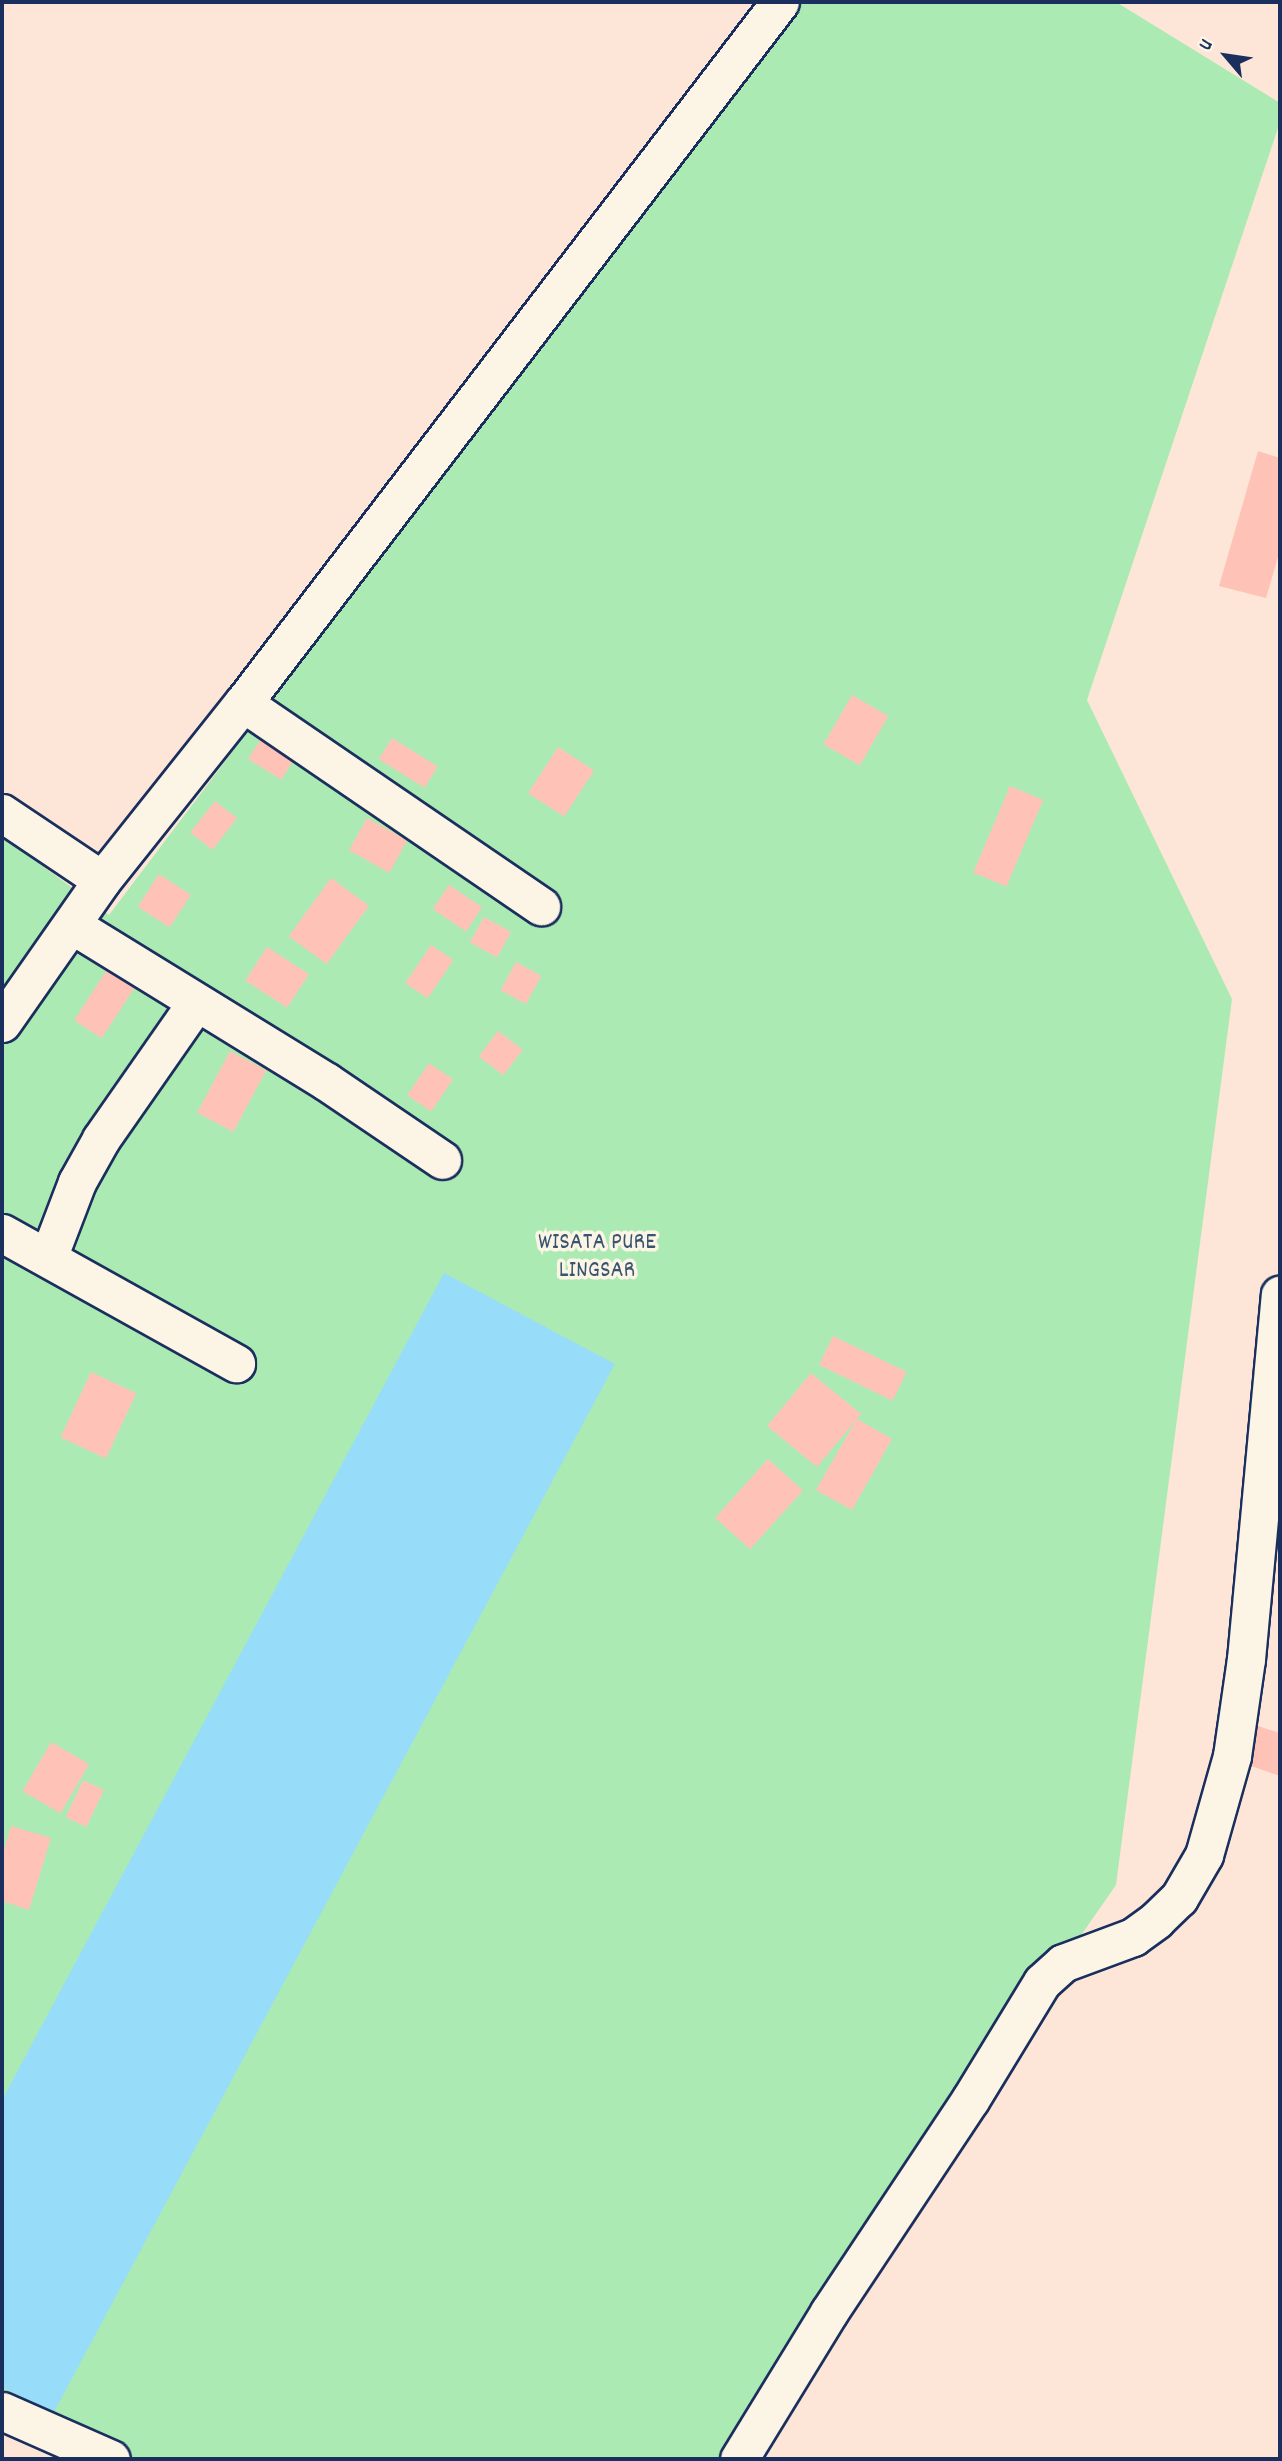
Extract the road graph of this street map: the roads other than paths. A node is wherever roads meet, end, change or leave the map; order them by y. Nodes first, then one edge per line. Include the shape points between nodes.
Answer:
1 (780, 2) edge
2 (243, 702) junction
3 (2, 813) edge
4 (102, 880) junction
5 (541, 906) dead end
6 (72, 925) junction
7 (196, 1003) junction
8 (2, 1023) edge
9 (442, 1160) dead end
10 (2, 1233) edge
11 (48, 1258) junction
12 (1280, 1295) edge
13 (236, 1363) dead end
14 (2, 2411) edge
15 (111, 2459) edge
16 (740, 2459) edge

1 - 2 street
2 - 4 street
2 - 5 street
3 - 4 street
4 - 6 street
6 - 7 street
6 - 8 street
7 - 9 street via 327,1082
7 - 11 street via 101,1139 77,1182
10 - 11 street
11 - 13 street
12 - 16 street via 1246,1659 1232,1756 1204,1855 1180,1898 1133,1937 1063,1963 1030,1999 970,2101 829,2312
14 - 15 street

